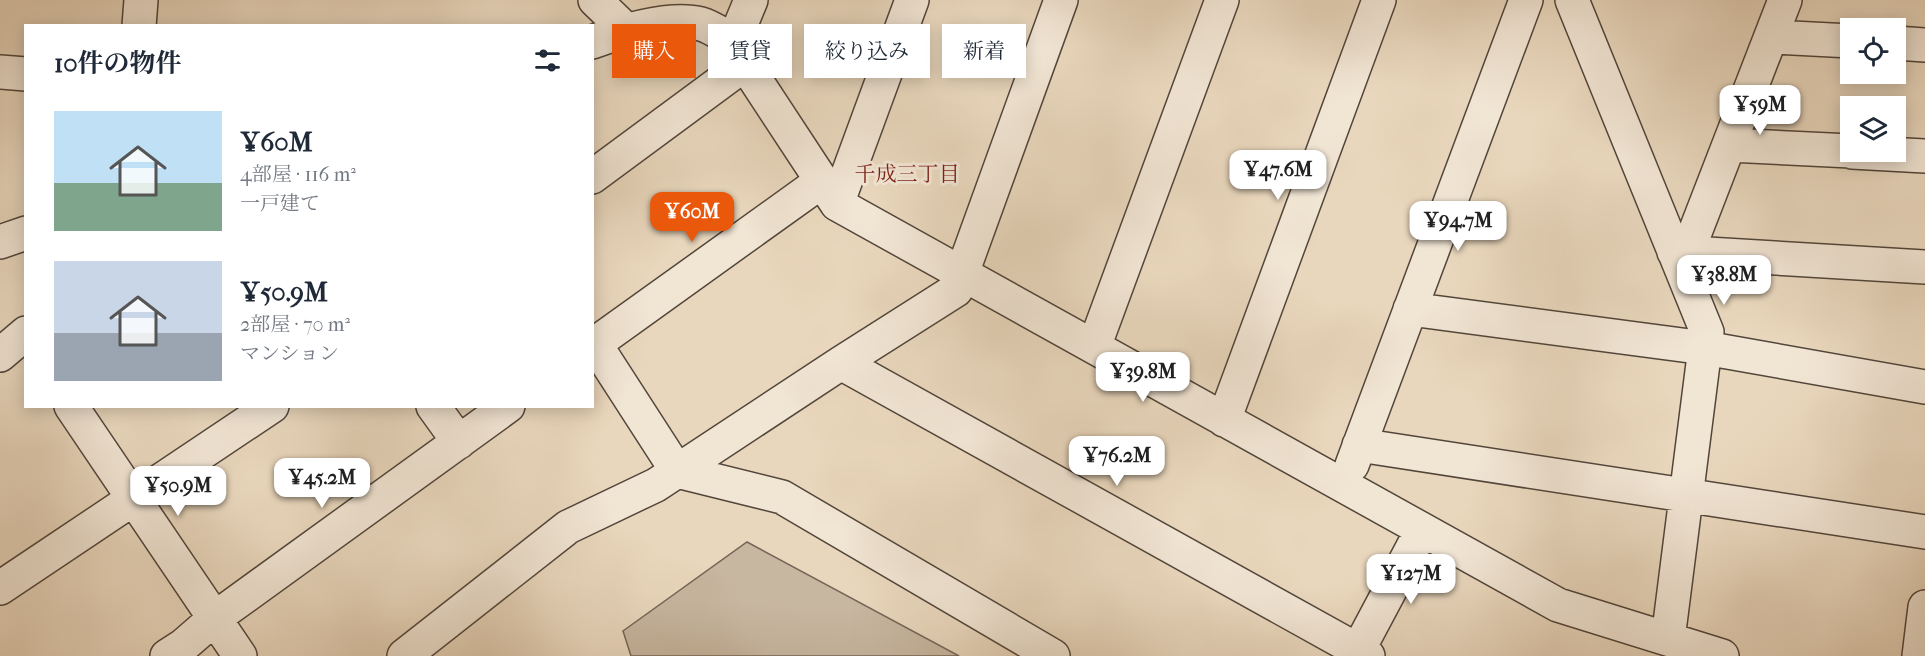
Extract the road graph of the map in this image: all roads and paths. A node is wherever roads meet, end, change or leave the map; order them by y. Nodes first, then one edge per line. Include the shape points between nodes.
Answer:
1 (141, 0) edge
2 (595, 0) edge
3 (751, 0) edge
4 (912, 0) edge
5 (1061, 0) edge
6 (1222, 0) edge
7 (1379, 0) edge
8 (1526, 0) edge
9 (1572, 0) edge
10 (1785, 0) edge
11 (139, 24) edge
12 (620, 24) edge
13 (658, 24) edge
14 (746, 24) edge
15 (708, 29) edge
16 (612, 35) edge
17 (1771, 37) junction
18 (1840, 40) edge
19 (594, 41) edge
20 (1906, 44) edge
21 (1925, 45) edge
22 (0, 72) edge
23 (24, 74) edge
24 (709, 78) edge
25 (755, 78) edge
26 (1729, 145) junction
27 (1840, 151) edge
28 (1906, 155) edge
29 (1925, 156) edge
30 (594, 175) edge
31 (830, 192) junction
32 (24, 234) edge
33 (0, 242) edge
34 (1680, 252) junction
35 (1925, 267) edge
36 (962, 273) junction
37 (1410, 309) junction
38 (594, 345) edge
39 (1094, 347) junction
40 (1705, 348) junction
41 (841, 363) junction
42 (1925, 387) edge
43 (72, 408) edge
44 (269, 408) edge
45 (435, 408) edge
46 (505, 408) edge
47 (1224, 420) junction
48 (459, 442) junction
49 (1359, 445) junction
50 (677, 471) junction
51 (1344, 486) junction
52 (1686, 495) junction
53 (134, 498) junction
54 (1422, 530) junction
55 (1925, 532) edge
56 (0, 588) edge
57 (1925, 607) edge
58 (215, 618) junction
59 (1668, 639) junction
60 (1360, 654) edge
61 (167, 656) edge
62 (240, 656) edge
63 (404, 656) edge
64 (1053, 656) edge
65 (1722, 656) edge
66 (1919, 656) edge

1 - 11 street
2 - 12 street
3 - 14 street
4 - 31 street
5 - 36 street
6 - 39 street
7 - 47 street
8 - 37 street
9 - 34 street
10 - 17 street
13 - 15 street via 701,24
16 - 19 street
17 - 18 street
17 - 26 street
20 - 21 street
22 - 23 street
24 - 30 street
25 - 31 street
26 - 27 street
26 - 34 street
28 - 29 street
31 - 36 street
31 - 38 street
32 - 33 street
34 - 35 street
34 - 40 street via 1707,332
36 - 39 street
36 - 41 street via 956,290
37 - 40 street
37 - 49 street
38 - 50 street
39 - 47 street
40 - 42 street
40 - 52 street
41 - 50 street
41 - 60 street
43 - 53 street
44 - 53 street
45 - 48 street
46 - 48 street
47 - 51 street
48 - 58 street
49 - 51 street
49 - 52 street
50 - 63 street via 568,527
50 - 64 street via 782,497
51 - 54 street
52 - 55 street
52 - 59 street
53 - 56 street
53 - 58 street
54 - 59 street via 1558,605
54 - 60 street
57 - 66 street
58 - 61 street
58 - 62 street
59 - 65 street

